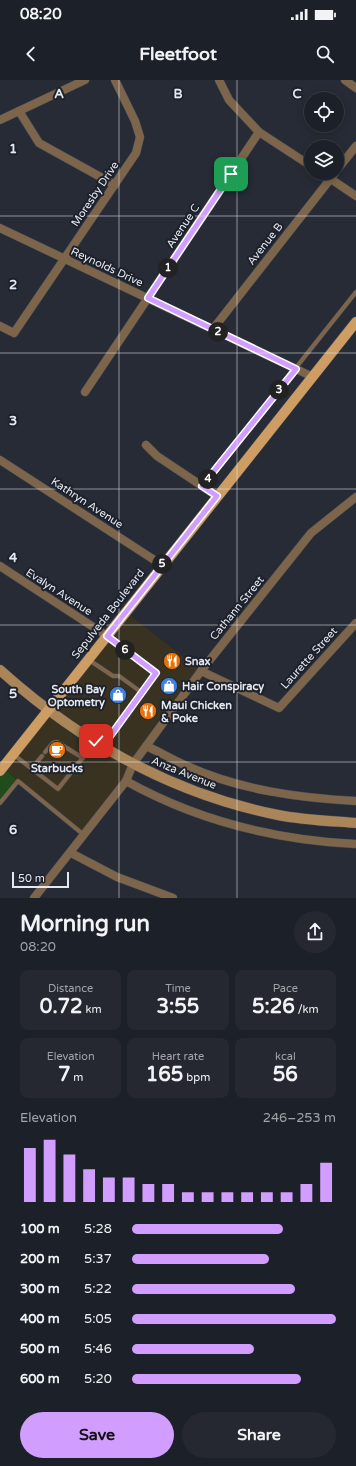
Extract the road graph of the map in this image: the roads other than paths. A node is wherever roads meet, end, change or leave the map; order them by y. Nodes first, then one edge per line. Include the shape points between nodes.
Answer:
1 (85, 80) edge
2 (115, 80) edge
3 (219, 80) edge
4 (345, 80) edge
5 (356, 88) edge
6 (19, 111) junction
7 (0, 120) edge
8 (259, 132) junction
9 (356, 146) edge
10 (304, 161) edge
11 (344, 161) edge
12 (330, 180) edge
13 (338, 180) edge
14 (115, 185) junction
15 (356, 196) edge
16 (0, 228) edge
17 (65, 258) junction
18 (356, 292) edge
19 (148, 298) junction
20 (356, 322) edge
21 (0, 326) edge
22 (213, 329) junction
23 (296, 369) junction
24 (313, 377) junction
25 (85, 392) dead end
26 (146, 446) dead end
27 (0, 460) edge
28 (202, 486) junction
29 (217, 496) junction
30 (356, 497) edge
31 (162, 565) junction
32 (0, 566) edge
33 (356, 623) edge
34 (107, 636) junction
35 (88, 659) junction
36 (0, 670) edge
37 (201, 671) junction
38 (0, 681) edge
39 (24, 691) junction
40 (141, 692) junction
41 (48, 710) junction
42 (99, 743) junction
43 (146, 746) junction
44 (45, 752) dead end
45 (13, 754) junction
46 (42, 756) dead end
47 (83, 758) junction
48 (133, 764) junction
49 (32, 768) junction
50 (0, 771) edge
51 (126, 781) junction
52 (356, 801) edge
53 (0, 803) edge
54 (356, 823) edge
55 (84, 836) junction
56 (356, 844) edge
57 (70, 853) junction
58 (34, 898) edge
59 (173, 898) edge

1 - 6 street
2 - 14 street, Moresby Drive via 140,137 136,153
3 - 8 street via 229,100
4 - 5 street
6 - 7 street
6 - 14 street via 39,143
8 - 10 street
8 - 19 street, Avenue C
9 - 11 street
12 - 22 street, Avenue B
13 - 15 street
14 - 17 street, Moresby Drive
16 - 17 street, Reynolds Drive
17 - 19 street, Reynolds Drive
17 - 21 street, Moresby Drive via 14,333
18 - 23 lane
19 - 22 street, Reynolds Drive
19 - 25 street, Avenue C
20 - 24 main road, Sepulveda Boulevard
22 - 23 street, Reynolds Drive
23 - 24 street, Reynolds Drive
23 - 28 lane
24 - 29 main road, Sepulveda Boulevard
26 - 28 street
27 - 31 street, Kathryn Avenue
28 - 29 street
29 - 31 main road, Sepulveda Boulevard
30 - 37 street, Cathann Street via 311,533
31 - 34 main road, Sepulveda Boulevard
32 - 34 street, Evalyn Avenue
33 - 37 street, Laurette Street via 279,708
34 - 35 main road, Sepulveda Boulevard
34 - 40 lane via 156,673
35 - 40 lane
35 - 41 main road, Sepulveda Boulevard
36 - 39 main road, Anza Avenue
37 - 43 street, Cathann Street
38 - 39 main road, Anza Avenue
39 - 41 main road, Anza Avenue
40 - 42 lane
41 - 42 main road, Anza Avenue
41 - 45 main road, Sepulveda Boulevard
42 - 47 lane
42 - 48 main road, Anza Avenue
43 - 48 street, Cathann Street
43 - 52 street, Anza Avenue via 188,766 272,792
44 - 47 lane via 57,742
45 - 49 lane
45 - 50 main road, Sepulveda Boulevard
46 - 49 lane
47 - 49 lane via 58,789
48 - 51 street, Cathann Street
48 - 54 main road, Anza Avenue via 181,786 251,809 300,818
51 - 55 street, Cathann Street
51 - 56 street via 179,806 241,826 284,836
53 - 55 lane via 18,781
55 - 57 street, Cathann Street
57 - 58 street, Cathann Street
57 - 59 street via 118,877

